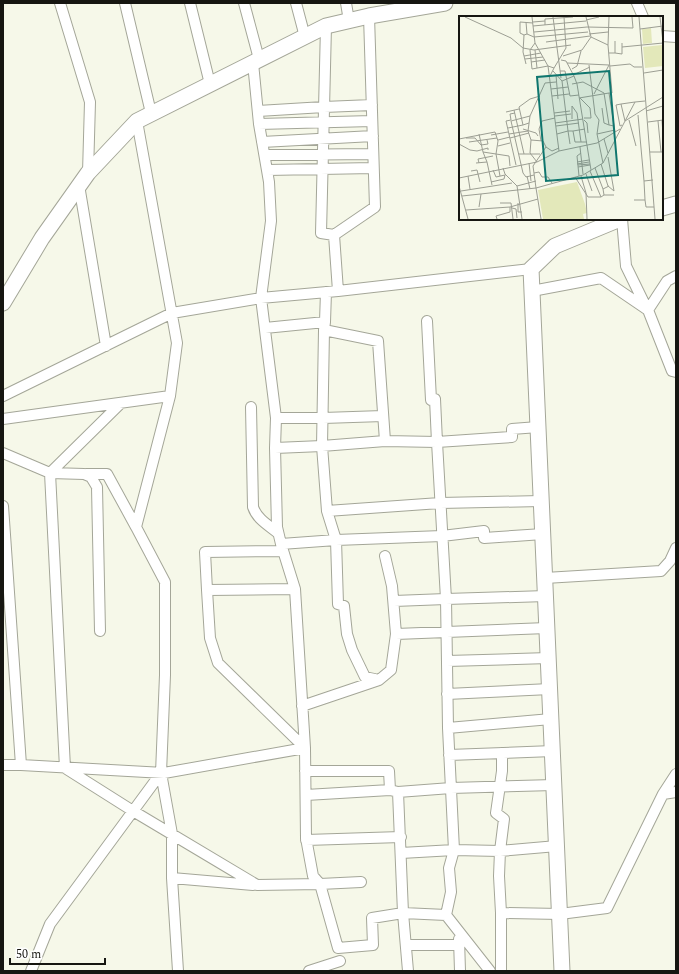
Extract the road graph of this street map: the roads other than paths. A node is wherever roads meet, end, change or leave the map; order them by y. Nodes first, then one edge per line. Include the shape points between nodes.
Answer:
1 (60, 3) edge
2 (126, 3) edge
3 (190, 3) edge
4 (244, 3) edge
5 (296, 3) edge
6 (346, 3) edge
7 (445, 3) edge
8 (637, 3) edge
9 (405, 6) edge
10 (369, 16) junction
11 (643, 16) edge
12 (349, 21) junction
13 (326, 26) junction
14 (663, 36) edge
15 (304, 37) junction
16 (676, 37) edge
17 (256, 61) junction
18 (210, 84) junction
19 (372, 105) junction
20 (324, 107) junction
21 (258, 111) junction
22 (151, 113) junction
23 (136, 121) junction
24 (372, 121) junction
25 (324, 123) junction
26 (259, 124) junction
27 (372, 136) junction
28 (323, 138) junction
29 (262, 142) junction
30 (323, 154) junction
31 (373, 154) junction
32 (264, 155) junction
33 (374, 168) junction
34 (323, 169) junction
35 (267, 170) junction
36 (83, 179) junction
37 (676, 204) edge
38 (663, 208) edge
39 (619, 220) edge
40 (621, 220) edge
41 (334, 235) junction
42 (531, 269) junction
43 (676, 276) edge
44 (338, 291) junction
45 (532, 291) junction
46 (326, 292) junction
47 (261, 298) junction
48 (3, 303) edge
49 (648, 310) junction
50 (172, 313) junction
51 (427, 321) dead end
52 (325, 326) junction
53 (265, 328) junction
54 (106, 346) junction
55 (676, 372) edge
56 (3, 396) edge
57 (170, 396) junction
58 (121, 403) junction
59 (251, 407) dead end
60 (383, 416) junction
61 (276, 418) junction
62 (323, 418) junction
63 (3, 419) edge
64 (538, 427) junction
65 (385, 441) junction
66 (437, 442) junction
67 (322, 446) junction
68 (275, 448) junction
69 (3, 453) edge
70 (50, 473) junction
71 (542, 501) junction
72 (440, 503) junction
73 (3, 506) edge
74 (327, 511) junction
75 (136, 527) junction
76 (278, 533) junction
77 (543, 534) junction
78 (442, 536) junction
79 (336, 540) junction
80 (282, 547) junction
81 (676, 548) edge
82 (386, 556) dead end
83 (545, 578) junction
84 (295, 589) junction
85 (207, 590) junction
86 (546, 596) junction
87 (446, 599) junction
88 (394, 601) junction
89 (547, 628) junction
90 (100, 631) dead end
91 (446, 632) junction
92 (396, 634) junction
93 (549, 658) junction
94 (447, 661) junction
95 (379, 680) junction
96 (550, 689) junction
97 (447, 694) junction
98 (302, 706) junction
99 (551, 719) junction
100 (448, 728) junction
101 (305, 748) junction
102 (553, 751) junction
103 (502, 753) junction
104 (449, 755) junction
105 (3, 765) edge
106 (21, 765) junction
107 (65, 768) junction
108 (305, 771) junction
109 (160, 773) junction
110 (676, 774) edge
111 (554, 785) junction
112 (500, 786) junction
113 (451, 788) junction
114 (394, 791) junction
115 (676, 792) edge
116 (663, 794) junction
117 (306, 795) junction
118 (133, 811) junction
119 (172, 834) junction
120 (400, 837) junction
121 (306, 840) junction
122 (557, 846) junction
123 (454, 850) junction
124 (500, 851) junction
125 (401, 853) junction
126 (172, 878) junction
127 (361, 882) dead end
128 (320, 884) junction
129 (257, 885) junction
130 (403, 913) junction
131 (501, 913) junction
132 (560, 914) junction
133 (446, 915) junction
134 (458, 931) junction
135 (406, 945) junction
136 (459, 945) junction
137 (338, 948) junction
138 (341, 966) edge
139 (560, 968) edge
140 (32, 971) edge
141 (178, 971) edge
142 (309, 971) edge
143 (408, 971) edge
144 (460, 971) edge
145 (490, 971) edge
146 (501, 971) edge

1 - 36 street via 90,102
2 - 22 street
3 - 18 street
4 - 17 street
5 - 15 street
6 - 12 street
7 - 9 street
8 - 11 street
9 - 10 street
10 - 12 street
10 - 19 street
12 - 13 street
13 - 15 street
13 - 20 street
14 - 16 street
15 - 17 street
17 - 18 street
17 - 21 street
18 - 22 street
19 - 20 street
19 - 24 street
20 - 21 street
20 - 25 street
21 - 26 street
22 - 23 street
23 - 36 street
23 - 50 street
24 - 25 street
24 - 27 street
25 - 26 street
25 - 28 street
26 - 29 street
27 - 28 street
27 - 31 street
28 - 29 street
28 - 30 street
29 - 32 street
30 - 31 street
30 - 32 street
30 - 34 street
31 - 33 street
32 - 35 street
33 - 34 street
33 - 41 street via 375,207
34 - 35 street
34 - 41 street via 321,234
35 - 47 street via 270,221
36 - 48 street via 42,238
36 - 54 street
37 - 38 street
39 - 42 street via 555,246
40 - 49 street via 626,266
41 - 44 street
42 - 44 street
42 - 45 street
43 - 49 street via 667,281
44 - 46 street
45 - 49 street via 601,278
45 - 64 street
46 - 47 street
46 - 52 street
47 - 50 street
47 - 53 street
49 - 55 street via 672,370
50 - 54 street
50 - 57 street via 177,343
51 - 66 street via 431,400 435,399
52 - 53 street
52 - 60 street via 378,341
52 - 62 street
53 - 61 street
54 - 56 street
57 - 58 street
57 - 75 street
58 - 63 street
58 - 70 street
59 - 76 street via 254,513
60 - 62 street
60 - 65 street
61 - 62 street
61 - 68 street
62 - 67 street
64 - 66 street via 512,429 512,437
64 - 71 street
65 - 66 street
65 - 67 street
66 - 72 street
67 - 68 street
67 - 74 street
68 - 76 street
69 - 70 street
70 - 75 street via 107,474
70 - 90 street via 84,474 92,477 97,487
70 - 107 street
71 - 72 street
71 - 77 street
72 - 74 street
72 - 78 street
73 - 106 street
74 - 79 street
75 - 109 street via 165,582 165,675
76 - 80 street
77 - 78 street via 484,538 484,531
77 - 83 street
78 - 79 street
78 - 87 street
79 - 80 street
79 - 95 street via 338,604 344,606 347,634 365,677
80 - 84 street
80 - 85 street via 205,552
81 - 83 street via 670,561 661,571
82 - 88 street
83 - 86 street
84 - 85 street
84 - 98 street
85 - 101 street via 210,638 218,662
86 - 87 street
86 - 89 street
87 - 88 street
87 - 91 street
88 - 92 street
89 - 91 street
89 - 93 street
91 - 92 street
91 - 94 street
92 - 95 street via 391,670
93 - 94 street
93 - 96 street
94 - 97 street
95 - 98 street
96 - 97 street
96 - 99 street
97 - 100 street
98 - 101 street
99 - 100 street
99 - 102 street
100 - 104 street
101 - 108 street
101 - 109 street
102 - 103 street
102 - 111 street
103 - 104 street
103 - 112 street
104 - 113 street
105 - 106 street
106 - 107 street
107 - 109 street
107 - 118 street
108 - 114 street via 389,771
108 - 117 street
109 - 118 street
109 - 119 street
110 - 116 street
111 - 112 street
111 - 122 street
112 - 113 street
112 - 124 street via 496,813 504,820
113 - 114 street
113 - 123 street
114 - 117 street
114 - 120 street
115 - 116 street
116 - 132 street via 607,908
117 - 121 street
118 - 119 street
118 - 140 street via 50,924
119 - 126 street
119 - 129 street
120 - 121 street
120 - 125 street
121 - 128 street via 313,876
122 - 124 street
122 - 132 street
123 - 124 street
123 - 125 street
123 - 133 street via 449,868 451,892
124 - 131 street
125 - 130 street
126 - 129 street
126 - 141 street
127 - 128 street
128 - 129 street
128 - 137 street
130 - 133 street
130 - 135 street
130 - 137 street via 372,918 373,945
131 - 132 street
131 - 146 street
132 - 139 street
133 - 134 street
134 - 136 street
134 - 145 street
135 - 136 street
135 - 143 street
136 - 144 street
137 - 138 street
138 - 142 street

